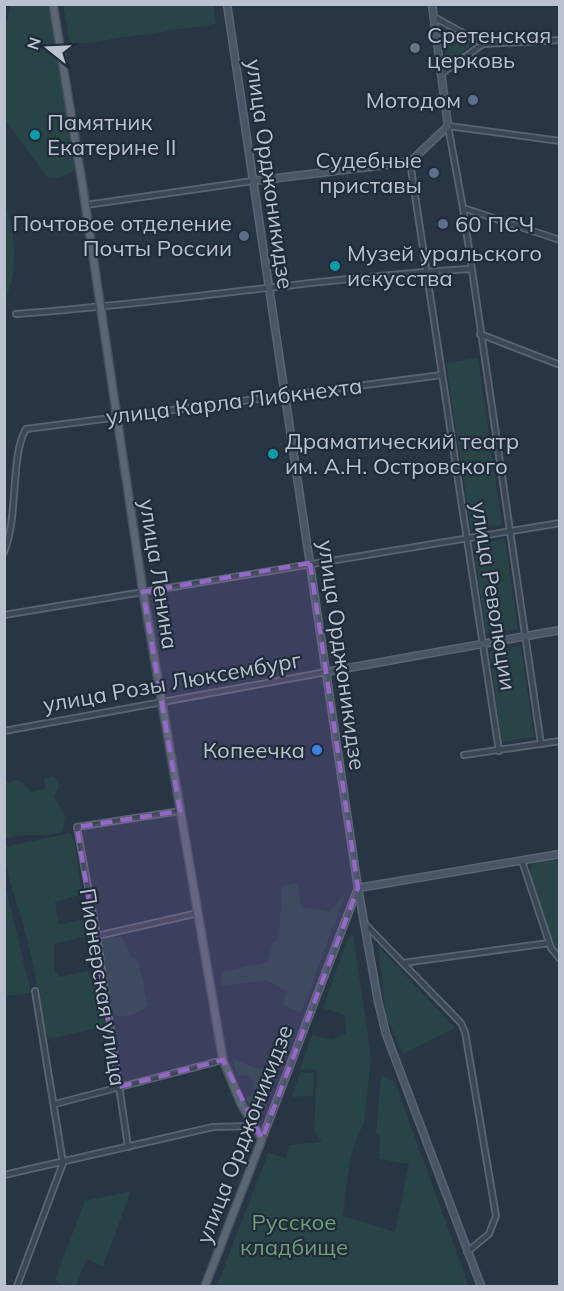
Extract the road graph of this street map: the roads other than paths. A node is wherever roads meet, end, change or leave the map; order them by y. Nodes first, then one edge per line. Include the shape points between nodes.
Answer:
1 (53, 4) edge
2 (227, 4) edge
3 (432, 4) edge
4 (434, 17) junction
5 (560, 40) edge
6 (483, 44) junction
7 (441, 74) junction
8 (448, 126) junction
9 (560, 141) edge
10 (410, 162) junction
11 (253, 181) junction
12 (86, 205) junction
13 (463, 208) junction
14 (560, 240) edge
15 (470, 269) junction
16 (426, 272) junction
17 (269, 288) junction
18 (100, 308) junction
19 (16, 314) dead end
20 (480, 334) junction
21 (560, 365) edge
22 (442, 375) junction
23 (285, 394) junction
24 (117, 417) junction
25 (560, 524) edge
26 (511, 531) junction
27 (466, 538) junction
28 (4, 552) edge
29 (310, 563) junction
30 (143, 592) junction
31 (4, 615) edge
32 (560, 630) edge
33 (524, 636) junction
34 (483, 644) junction
35 (326, 672) junction
36 (161, 701) junction
37 (4, 731) edge
38 (560, 741) edge
39 (541, 744) junction
40 (499, 751) junction
41 (464, 755) dead end
42 (180, 811) junction
43 (560, 855) edge
44 (522, 861) junction
45 (358, 888) junction
46 (198, 913) junction
47 (364, 923) junction
48 (97, 936) junction
49 (549, 943) junction
50 (560, 959) edge
51 (402, 963) junction
52 (35, 991) dead end
53 (223, 1060) junction
54 (119, 1087) junction
55 (55, 1104) junction
56 (253, 1126) junction
57 (261, 1140) junction
58 (128, 1147) junction
59 (63, 1163) junction
60 (4, 1175) edge
61 (468, 1251) junction
62 (17, 1287) edge
63 (205, 1287) edge
64 (481, 1287) edge

1 - 12 main road, улица Ленина
2 - 11 street, улица Орджоникидзе
3 - 4 street, улица Революции
4 - 6 street
4 - 7 street, улица Революции
5 - 6 street
6 - 7 street
7 - 8 street, улица Революции
8 - 9 street
8 - 10 street
8 - 13 street, улица Революции
10 - 11 street
10 - 16 street, улица Революции
11 - 12 street
11 - 17 street, улица Орджоникидзе
12 - 18 main road, улица Ленина
13 - 14 street
13 - 15 street, улица Революции
15 - 16 street
15 - 20 street, улица Революции
16 - 17 street
16 - 22 street, улица Революции
17 - 18 street
17 - 23 street, улица Орджоникидзе
18 - 19 street
18 - 24 main road, улица Ленина
20 - 21 street
20 - 26 street, улица Революции
22 - 23 street, улица Карла Либкнехта
22 - 27 street, улица Революции
23 - 24 street, улица Карла Либкнехта
23 - 29 street, улица Орджоникидзе
24 - 28 street, улица Карла Либкнехта via 26,429 20,444 15,510
24 - 30 main road, улица Ленина
25 - 26 street
26 - 27 street
26 - 33 street, улица Революции
27 - 29 street
27 - 34 street, улица Революции
29 - 30 street
29 - 35 street, улица Орджоникидзе
30 - 31 street
30 - 36 main road, улица Ленина
32 - 33 street, улица Розы Люксембург
33 - 34 street, улица Розы Люксембург
33 - 39 street, улица Революции
34 - 35 street, улица Розы Люксембург
34 - 40 street, улица Революции
35 - 36 street, улица Розы Люксембург
35 - 45 street, улица Орджоникидзе
36 - 37 street, улица Розы Люксембург
36 - 42 main road, улица Ленина
38 - 39 street
39 - 40 street
40 - 41 street
42 - 46 main road, улица Ленина
42 - 48 street, Пионерская улица via 77,827
43 - 44 street
44 - 45 street
44 - 49 street
45 - 47 street
45 - 57 street, улица Орджоникидзе
46 - 48 street
46 - 53 main road, улица Ленина
47 - 51 street
47 - 61 street via 381,1018
48 - 54 street, Пионерская улица
49 - 50 street
49 - 51 street
51 - 61 street via 465,1032 496,1216 489,1234
52 - 55 street
53 - 54 street
53 - 56 main road, улица Ленина
54 - 55 street
54 - 58 street, Пионерская улица
55 - 59 street
56 - 57 main road, улица Ленина
56 - 58 street via 213,1126
57 - 63 main road, улица Орджоникидзе
58 - 59 street
59 - 60 street
59 - 62 street
61 - 64 street

